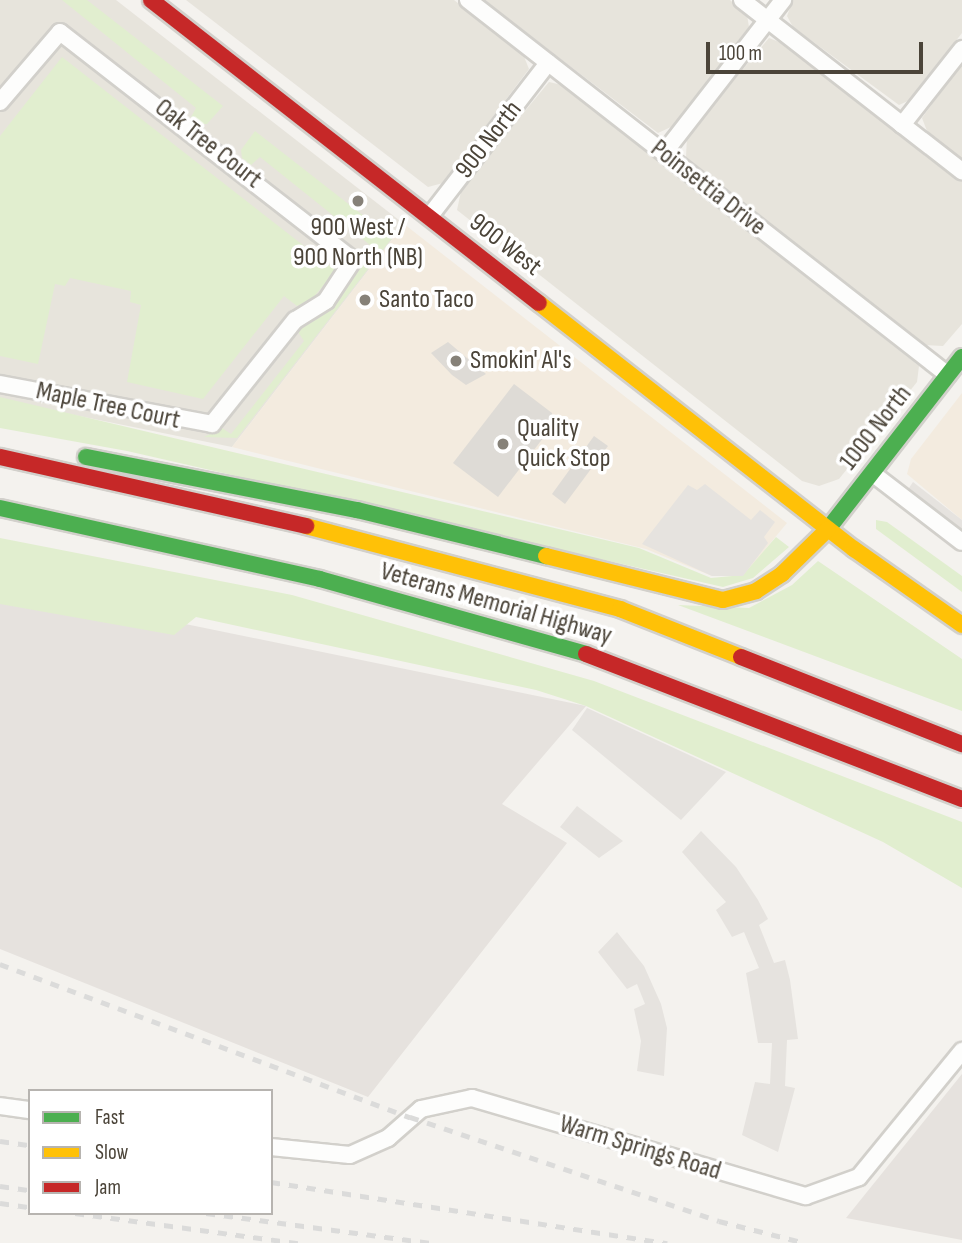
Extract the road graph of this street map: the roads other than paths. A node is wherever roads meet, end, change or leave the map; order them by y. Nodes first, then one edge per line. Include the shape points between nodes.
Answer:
1 (152, 0) edge
2 (468, 0) edge
3 (742, 0) edge
4 (783, 0) edge
5 (768, 20) junction
6 (962, 49) edge
7 (548, 63) junction
8 (0, 102) edge
9 (902, 125) junction
10 (664, 153) junction
11 (962, 171) edge
12 (429, 216) junction
13 (962, 357) edge
14 (948, 375) junction
15 (0, 384) edge
16 (216, 421) joint
17 (0, 446) edge
18 (0, 457) edge
19 (872, 473) junction
20 (0, 508) edge
21 (828, 529) junction
22 (962, 542) edge
23 (962, 625) edge
24 (962, 744) edge
25 (962, 799) edge
26 (962, 1051) edge
27 (0, 1106) edge
28 (28, 1110) edge
29 (273, 1147) edge

1 - 12 main road, 900 West
2 - 7 street, Poinsettia Drive
3 - 5 street
4 - 5 street
5 - 9 street
5 - 10 street
6 - 9 street
7 - 10 street, Poinsettia Drive
7 - 12 street, 900 North
8 - 16 street, Oak Tree Court via 60,32 353,260 326,301 295,320
9 - 11 street
10 - 14 street, Poinsettia Drive
12 - 21 main road, 900 West
13 - 14 main road, 1000 North
14 - 19 main road, 1000 North
15 - 16 street, Maple Tree Court via 201,425
17 - 21 main road, 1000 North via 357,510 723,600 756,591 782,574
18 - 24 main road, Veterans Memorial Highway via 296,523 620,609
19 - 21 main road, 1000 North
19 - 22 street
20 - 25 main road, Veterans Memorial Highway via 320,579 553,641
21 - 23 main road, 900 West
26 - 29 street, Warm Springs Road via 859,1177 806,1196 472,1098 421,1109 388,1138 350,1155
27 - 28 street

